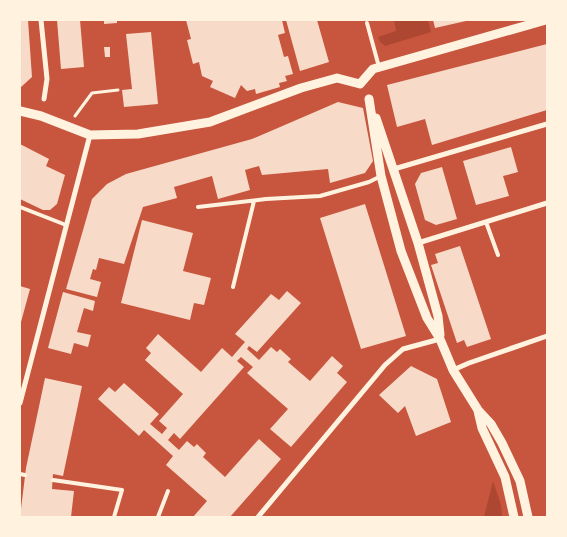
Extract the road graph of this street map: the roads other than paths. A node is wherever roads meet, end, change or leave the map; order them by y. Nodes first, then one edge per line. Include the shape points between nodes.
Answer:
1 (41, 20) edge
2 (546, 20) edge
3 (367, 24) dead end
4 (379, 67) junction
5 (360, 84) junction
6 (44, 99) dead end
7 (369, 99) junction
8 (20, 111) edge
9 (547, 124) edge
10 (90, 134) junction
11 (394, 169) junction
12 (380, 176) junction
13 (254, 201) junction
14 (547, 203) edge
15 (20, 207) edge
16 (198, 207) dead end
17 (486, 222) junction
18 (66, 225) junction
19 (418, 243) junction
20 (498, 255) dead end
21 (233, 287) dead end
22 (547, 336) edge
23 (440, 339) junction
24 (453, 370) junction
25 (20, 402) edge
26 (478, 410) junction
27 (20, 474) edge
28 (25, 475) dead end
29 (53, 480) dead end
30 (168, 491) dead end
31 (114, 517) edge
32 (158, 517) edge
33 (258, 517) edge
34 (514, 517) edge
35 (528, 517) edge

1 - 6 street via 47,79
2 - 4 street
3 - 4 lane
4 - 5 street via 373,68
5 - 7 street
5 - 10 street via 337,78 210,122 138,134
7 - 11 street
7 - 12 street
8 - 10 street
9 - 11 street
10 - 18 street
11 - 19 street
12 - 13 lane via 320,196
12 - 23 street via 401,251 427,318
13 - 16 lane
13 - 21 lane
14 - 17 street
15 - 18 lane
17 - 19 street
17 - 20 lane
18 - 25 street
19 - 23 street via 438,316
22 - 24 street
23 - 24 street
23 - 33 street via 403,349 385,365
24 - 26 street
26 - 34 street via 482,428 505,477
26 - 35 street via 491,424 520,481
27 - 28 lane
29 - 31 lane via 122,490
30 - 32 lane

